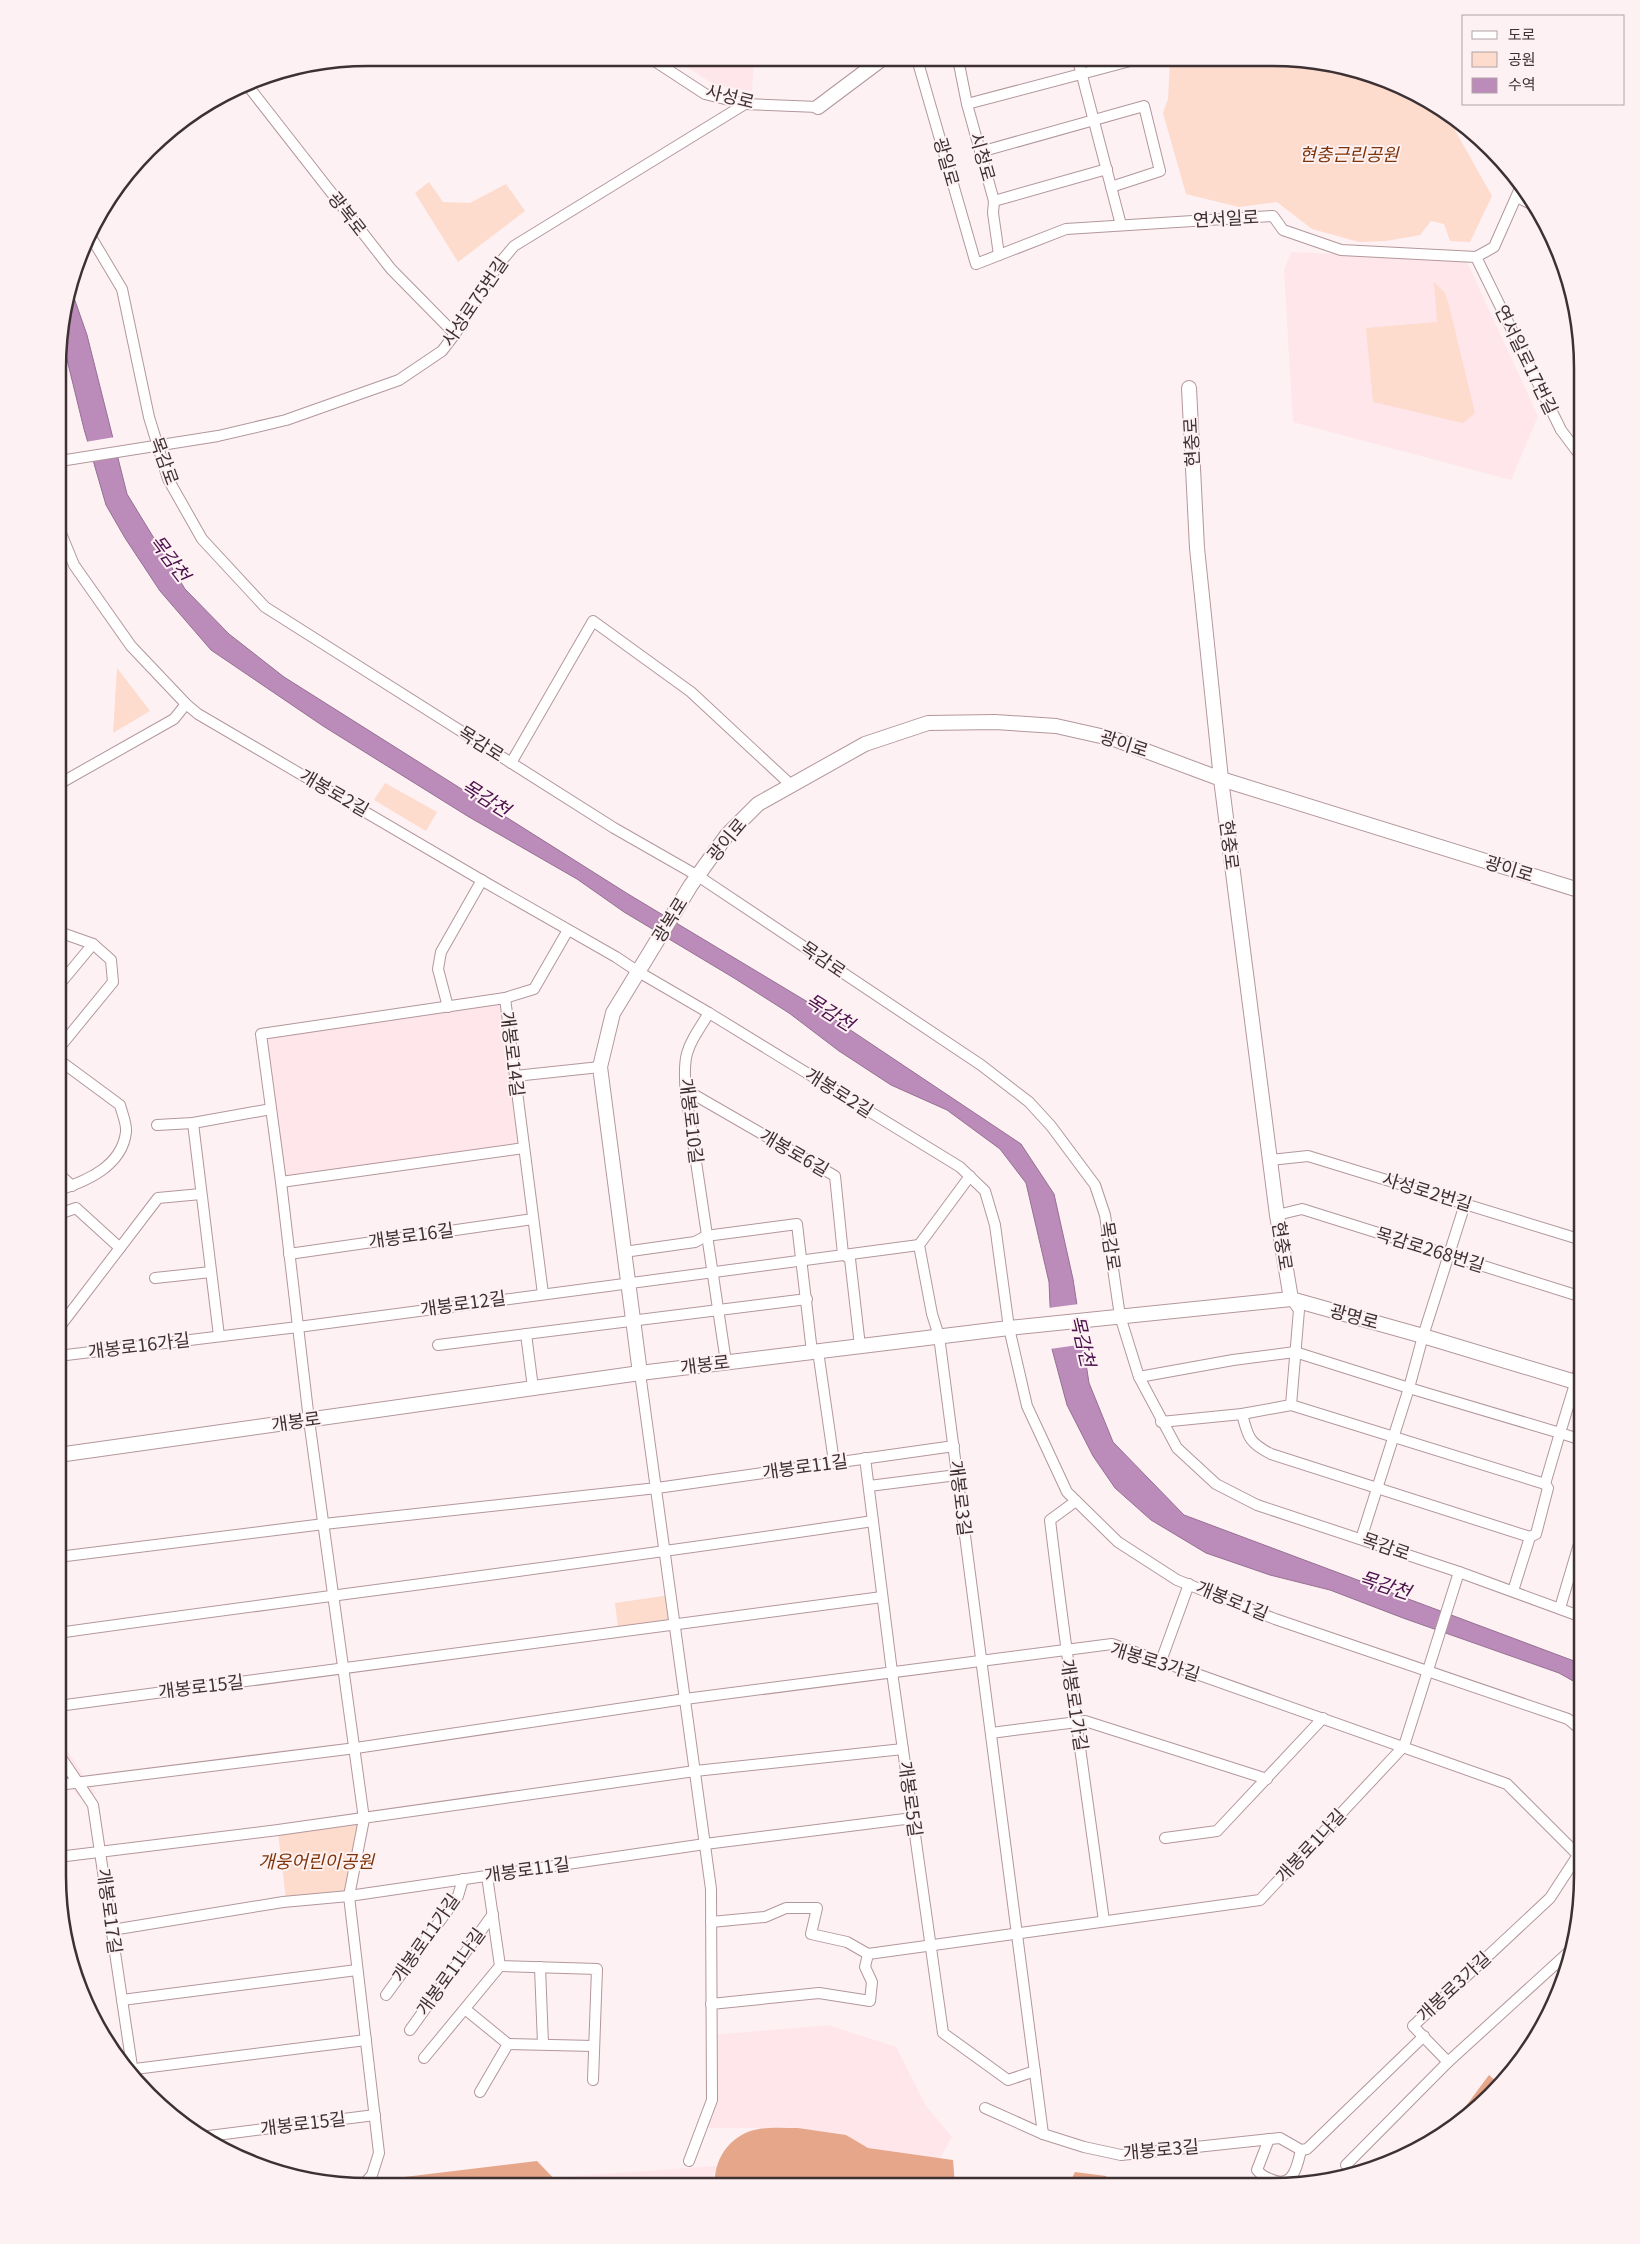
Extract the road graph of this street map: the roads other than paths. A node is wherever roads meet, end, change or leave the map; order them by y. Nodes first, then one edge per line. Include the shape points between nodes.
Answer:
1 (662, 66) edge
2 (873, 66) edge
3 (919, 66) edge
4 (959, 66) edge
5 (1080, 66) edge
6 (1110, 66) edge
7 (1082, 73) junction
8 (251, 90) edge
9 (745, 104) junction
10 (967, 104) junction
11 (818, 107) joint
12 (1094, 120) junction
13 (980, 152) junction
14 (1107, 169) junction
15 (1111, 187) junction
16 (1518, 194) edge
17 (1517, 197) junction
18 (1523, 200) edge
19 (994, 201) junction
20 (1121, 225) junction
21 (94, 241) edge
22 (998, 255) junction
23 (1476, 257) junction
24 (976, 264) joint
25 (455, 334) junction
26 (1189, 388) dead end
27 (158, 445) junction
28 (1574, 447) edge
29 (66, 460) edge
30 (66, 545) edge
31 (186, 704) junction
32 (511, 763) junction
33 (1221, 779) junction
34 (66, 780) edge
35 (791, 786) junction
36 (482, 880) junction
37 (694, 881) junction
38 (1574, 888) edge
39 (568, 930) junction
40 (66, 934) edge
41 (93, 944) junction
42 (640, 968) junction
43 (66, 977) edge
44 (505, 998) junction
45 (448, 1007) junction
46 (709, 1013) junction
47 (66, 1039) edge
48 (66, 1065) edge
49 (600, 1066) junction
50 (515, 1076) junction
51 (686, 1090) junction
52 (271, 1109) junction
53 (193, 1123) junction
54 (157, 1125) dead end
55 (524, 1148) junction
56 (1270, 1160) junction
57 (970, 1176) junction
58 (66, 1180) edge
59 (281, 1182) junction
60 (72, 1186) junction
61 (66, 1188) edge
62 (201, 1194) junction
63 (1465, 1204) junction
64 (66, 1212) edge
65 (1277, 1215) junction
66 (533, 1219) junction
67 (706, 1236) junction
68 (1574, 1238) edge
69 (919, 1244) junction
70 (120, 1248) junction
71 (624, 1252) junction
72 (290, 1254) junction
73 (843, 1254) junction
74 (1449, 1256) junction
75 (802, 1260) junction
76 (712, 1271) junction
77 (211, 1272) junction
78 (155, 1278) dead end
79 (628, 1282) junction
80 (543, 1294) junction
81 (1574, 1295) edge
82 (808, 1298) junction
83 (1290, 1299) junction
84 (718, 1310) junction
85 (1116, 1316) junction
86 (66, 1319) edge
87 (633, 1320) junction
88 (298, 1327) junction
89 (1012, 1328) junction
90 (526, 1334) junction
91 (219, 1336) junction
92 (939, 1336) junction
93 (1423, 1336) junction
94 (438, 1345) dead end
95 (860, 1346) junction
96 (815, 1352) junction
97 (1295, 1352) junction
98 (66, 1355) edge
99 (726, 1362) junction
100 (640, 1373) junction
101 (1139, 1377) junction
102 (1574, 1381) edge
103 (533, 1388) junction
104 (1409, 1388) junction
105 (1574, 1396) edge
106 (1291, 1405) junction
107 (1242, 1414) junction
108 (308, 1420) junction
109 (1161, 1422) junction
110 (1560, 1433) junction
111 (1574, 1437) edge
112 (1393, 1438) junction
113 (954, 1446) junction
114 (66, 1454) edge
115 (865, 1458) junction
116 (834, 1462) junction
117 (957, 1475) junction
118 (1545, 1484) junction
119 (869, 1486) junction
120 (656, 1488) junction
121 (1377, 1488) junction
122 (1076, 1501) junction
123 (873, 1521) junction
124 (324, 1524) junction
125 (1530, 1537) junction
126 (1361, 1539) junction
127 (664, 1553) junction
128 (66, 1556) edge
129 (1574, 1568) edge
130 (1457, 1576) junction
131 (1189, 1584) junction
132 (1513, 1591) junction
133 (334, 1594) junction
134 (882, 1596) junction
135 (1560, 1608) junction
136 (1574, 1614) edge
137 (674, 1623) junction
138 (66, 1632) edge
139 (1065, 1650) junction
140 (981, 1660) junction
141 (1161, 1661) junction
142 (1428, 1666) junction
143 (344, 1668) junction
144 (892, 1672) junction
145 (685, 1699) junction
146 (66, 1705) edge
147 (1323, 1718) junction
148 (1078, 1722) junction
149 (1574, 1724) edge
150 (991, 1733) junction
151 (1404, 1746) junction
152 (356, 1748) junction
153 (903, 1749) junction
154 (66, 1765) edge
155 (695, 1772) junction
156 (1267, 1779) junction
157 (78, 1782) junction
158 (66, 1784) edge
159 (913, 1818) junction
160 (364, 1819) junction
161 (1165, 1838) dead end
162 (705, 1844) junction
163 (1574, 1849) edge
164 (100, 1851) junction
165 (66, 1856) edge
166 (1574, 1864) edge
167 (487, 1876) junction
168 (463, 1879) junction
169 (349, 1896) junction
170 (493, 1914) junction
171 (711, 1922) junction
172 (1104, 1922) junction
173 (112, 1930) junction
174 (1017, 1933) junction
175 (932, 1944) junction
176 (868, 1954) junction
177 (1562, 1958) edge
178 (500, 1966) junction
179 (540, 1967) junction
180 (357, 1970) junction
181 (386, 1995) dead end
182 (122, 2000) junction
183 (711, 2004) junction
184 (465, 2009) junction
185 (410, 2030) dead end
186 (1424, 2036) junction
187 (366, 2040) junction
188 (508, 2044) junction
189 (543, 2044) junction
190 (594, 2046) junction
191 (424, 2058) dead end
192 (129, 2060) edge
193 (1448, 2062) junction
194 (136, 2069) edge
195 (1035, 2071) junction
196 (593, 2080) dead end
197 (480, 2092) dead end
198 (985, 2108) dead end
199 (375, 2114) junction
200 (1043, 2134) junction
201 (214, 2135) edge
202 (1270, 2139) junction
203 (1301, 2150) junction
204 (689, 2161) dead end
205 (1346, 2165) dead end
206 (1290, 2177) edge
207 (369, 2178) edge
208 (1270, 2178) edge

1 - 9 street, 사성로 via 705,94
2 - 11 street
3 - 24 street, 광일로
4 - 10 street, 시청로
5 - 7 street
6 - 7 street
7 - 10 street
7 - 12 street
8 - 25 street, 광복로 via 391,269
9 - 11 street, 사성로
9 - 25 street, 사성로75번길 via 514,246 498,265
10 - 13 street, 시청로
12 - 13 street
12 - 14 street
12 - 15 street via 1144,106 1160,171
13 - 19 street, 시청로
14 - 15 street
14 - 19 street
15 - 20 street
16 - 17 street
17 - 18 street
17 - 23 street via 1494,247
19 - 22 street, 시청로
20 - 22 street, 연서일로 via 1066,228
20 - 23 street, 연서일로 via 1273,216 1283,230 1341,250
21 - 27 street, 목감로 via 122,289
22 - 24 street, 연서일로
23 - 28 street, 연서일로17번길 via 1561,430
25 - 27 street, 사성로75번길 via 442,351 398,380 286,420 218,436
26 - 33 street, 현충로 via 1197,548
27 - 29 street, 사성로75번길
27 - 32 street, 목감로 via 168,479 202,539 265,607
30 - 31 street, 개봉로2길 via 74,564 132,646
31 - 34 street via 174,719
31 - 36 street, 개봉로2길
32 - 35 street via 593,621 691,692
32 - 37 street, 목감로
33 - 35 street, 광이로 via 1105,737 1056,726 976,722 928,723 865,744
33 - 38 street, 광이로
33 - 56 street, 현충로
35 - 37 street, 광이로 via 758,804 727,835
36 - 39 street, 개봉로2길
36 - 45 street via 441,952 438,970
37 - 42 street, 광복로
37 - 85 street, 목감로 via 981,1066 1029,1102 1095,1185 1106,1216
39 - 42 street, 개봉로2길
39 - 44 street via 534,989
40 - 41 street
41 - 43 street
41 - 47 street via 111,960 113,982
42 - 46 street, 개봉로2길
42 - 49 street via 613,1013
44 - 45 street, 개봉로14길
44 - 50 street, 개봉로14길
45 - 52 street, 개봉로14길 via 261,1034
46 - 51 street, 개봉로10길 via 689,1045 684,1064
46 - 57 street, 개봉로2길
48 - 60 street via 120,1105 126,1132 116,1158 96,1174
49 - 50 street
49 - 71 street
50 - 55 street, 개봉로14길
51 - 67 street, 개봉로10길
51 - 73 street, 개봉로6길 via 835,1176
52 - 53 street
52 - 59 street
53 - 54 street
53 - 62 street
55 - 59 street
55 - 66 street, 개봉로14길
56 - 63 street, 사성로2번길 via 1308,1156
56 - 65 street, 현충로
57 - 69 street
57 - 89 street, 개봉로2길 via 985,1191 995,1226
58 - 60 street
59 - 72 street
60 - 61 street
62 - 70 street via 158,1198
62 - 77 street
63 - 68 street, 사성로2번길
63 - 74 street
64 - 70 street via 76,1208
65 - 74 street, 목감로268번길 via 1302,1209
65 - 83 street, 현충로
66 - 72 street, 개봉로16길
66 - 80 street, 개봉로14길
67 - 71 street via 695,1242
67 - 75 street via 797,1224
67 - 76 street, 개봉로10길
69 - 73 street
69 - 92 street
70 - 86 street
71 - 79 street
72 - 88 street
73 - 75 street
73 - 95 street, 개봉로6길 via 850,1259
74 - 81 street, 목감로268번길
74 - 93 street
75 - 76 street
75 - 82 street
76 - 79 street
76 - 84 street, 개봉로10길
77 - 78 street
77 - 91 street
79 - 80 street, 개봉로12길
79 - 87 street
80 - 88 street, 개봉로12길
82 - 84 street
82 - 96 street
83 - 85 street, 광명로
83 - 93 street, 광명로
83 - 97 street via 1299,1310
84 - 87 street
84 - 99 street, 개봉로10길
85 - 89 street, 개봉로
85 - 101 street, 목감로
87 - 90 street
87 - 100 street
88 - 91 street, 개봉로16가길
88 - 108 street
89 - 92 street, 개봉로
89 - 122 street, 개봉로1길 via 1027,1406 1066,1492
90 - 94 street
90 - 103 street
91 - 98 street, 개봉로16가길
92 - 95 street, 개봉로
92 - 113 street, 개봉로3길
93 - 102 street, 광명로
93 - 104 street
95 - 96 street, 개봉로
96 - 99 street, 개봉로
96 - 116 street
97 - 101 street
97 - 104 street
97 - 106 street
99 - 100 street, 개봉로
100 - 103 street, 개봉로
100 - 120 street
101 - 109 street, 목감로
103 - 108 street, 개봉로
104 - 110 street
104 - 112 street
105 - 110 street
106 - 107 street
106 - 112 street
107 - 109 street
107 - 121 street via 1249,1438 1255,1446
108 - 114 street, 개봉로
108 - 124 street
109 - 126 street, 목감로 via 1177,1448 1216,1484 1257,1506
110 - 111 street
110 - 118 street
112 - 118 street
112 - 121 street
113 - 115 street, 개봉로11길
113 - 117 street, 개봉로3길
115 - 116 street, 개봉로11길
115 - 119 street, 개봉로5길
116 - 120 street, 개봉로11길
117 - 119 street
117 - 140 street, 개봉로3길
118 - 125 street via 1548,1488 1536,1534
119 - 123 street, 개봉로5길
120 - 124 street, 개봉로11길
120 - 127 street
121 - 125 street
121 - 126 street
122 - 131 street, 개봉로1길 via 1118,1542 1177,1580
122 - 139 street, 개봉로1가길 via 1050,1520
123 - 127 street
123 - 134 street, 개봉로5길
124 - 128 street
124 - 133 street
125 - 132 street
126 - 130 street, 목감로
127 - 133 street
127 - 137 street
129 - 135 street
130 - 132 street, 목감로
130 - 142 street, 개봉로1나길
131 - 141 street
131 - 142 street, 개봉로1길 via 1275,1619
132 - 135 street, 목감로
133 - 138 street
133 - 143 street
134 - 137 street
134 - 144 street, 개봉로5길
135 - 136 street, 목감로
137 - 143 street
137 - 145 street
139 - 140 street, 개봉로3가길
139 - 141 street, 개봉로3가길 via 1112,1644
139 - 148 street, 개봉로1가길
140 - 144 street
140 - 150 street, 개봉로3길
141 - 147 street, 개봉로3가길
142 - 149 street, 개봉로1길 via 1568,1718
142 - 151 street, 개봉로1나길
143 - 146 street, 개봉로15길
143 - 152 street
144 - 145 street
144 - 153 street, 개봉로5길
145 - 152 street
145 - 155 street
147 - 151 street, 개봉로3가길
147 - 156 street
148 - 150 street
148 - 156 street via 1085,1721
148 - 172 street, 개봉로1가길
150 - 174 street, 개봉로3길
151 - 163 street, 개봉로3가길 via 1507,1784
151 - 172 street, 개봉로1나길 via 1260,1900
152 - 157 street
152 - 160 street
153 - 155 street
153 - 159 street, 개봉로5길
154 - 157 street, 개봉로17길
155 - 160 street
155 - 162 street
156 - 161 street via 1217,1831
157 - 158 street
157 - 164 street, 개봉로17길 via 94,1805
159 - 162 street, 개봉로11길
159 - 175 street, 개봉로5길
160 - 164 street
160 - 169 street
162 - 167 street, 개봉로11길
162 - 171 street via 711,1888
164 - 165 street
164 - 173 street, 개봉로17길
166 - 186 street, 개봉로3가길 via 1550,1898 1414,2026
167 - 168 street, 개봉로11길
167 - 170 street, 개봉로11나길
168 - 169 street, 개봉로11길
168 - 181 street, 개봉로11가길 via 458,1896
169 - 173 street via 283,1902
169 - 180 street
170 - 178 street, 개봉로11나길
170 - 185 street, 개봉로11나길
171 - 176 street via 765,1917 786,1908 817,1908 811,1934 847,1942
171 - 183 street
172 - 174 street, 개봉로1나길
173 - 182 street, 개봉로17길
174 - 175 street
174 - 195 street, 개봉로3길
175 - 176 street
175 - 195 street, 개봉로5길 via 943,2033 1008,2080
176 - 183 street via 865,1967 872,1982 870,2001 819,1993
177 - 193 street
178 - 179 street, 개봉로11나길
178 - 184 street, 개봉로11나길
179 - 189 street
179 - 190 street, 개봉로11나길 via 597,1969
180 - 182 street
180 - 187 street
182 - 192 street, 개봉로17길
183 - 204 street via 712,2100
184 - 188 street
184 - 191 street, 개봉로11나길
186 - 193 street, 개봉로3가길
186 - 203 street via 1307,2149
187 - 194 street
187 - 199 street
188 - 189 street
188 - 197 street
189 - 190 street
190 - 196 street, 개봉로11나길
193 - 205 street
195 - 200 street, 개봉로3길
198 - 200 street, 개봉로3길
199 - 201 street, 개봉로15길
199 - 207 street via 379,2154
200 - 202 street, 개봉로3길 via 1121,2155
202 - 203 street, 개봉로3길 via 1280,2138
202 - 208 street via 1257,2170
203 - 206 street

